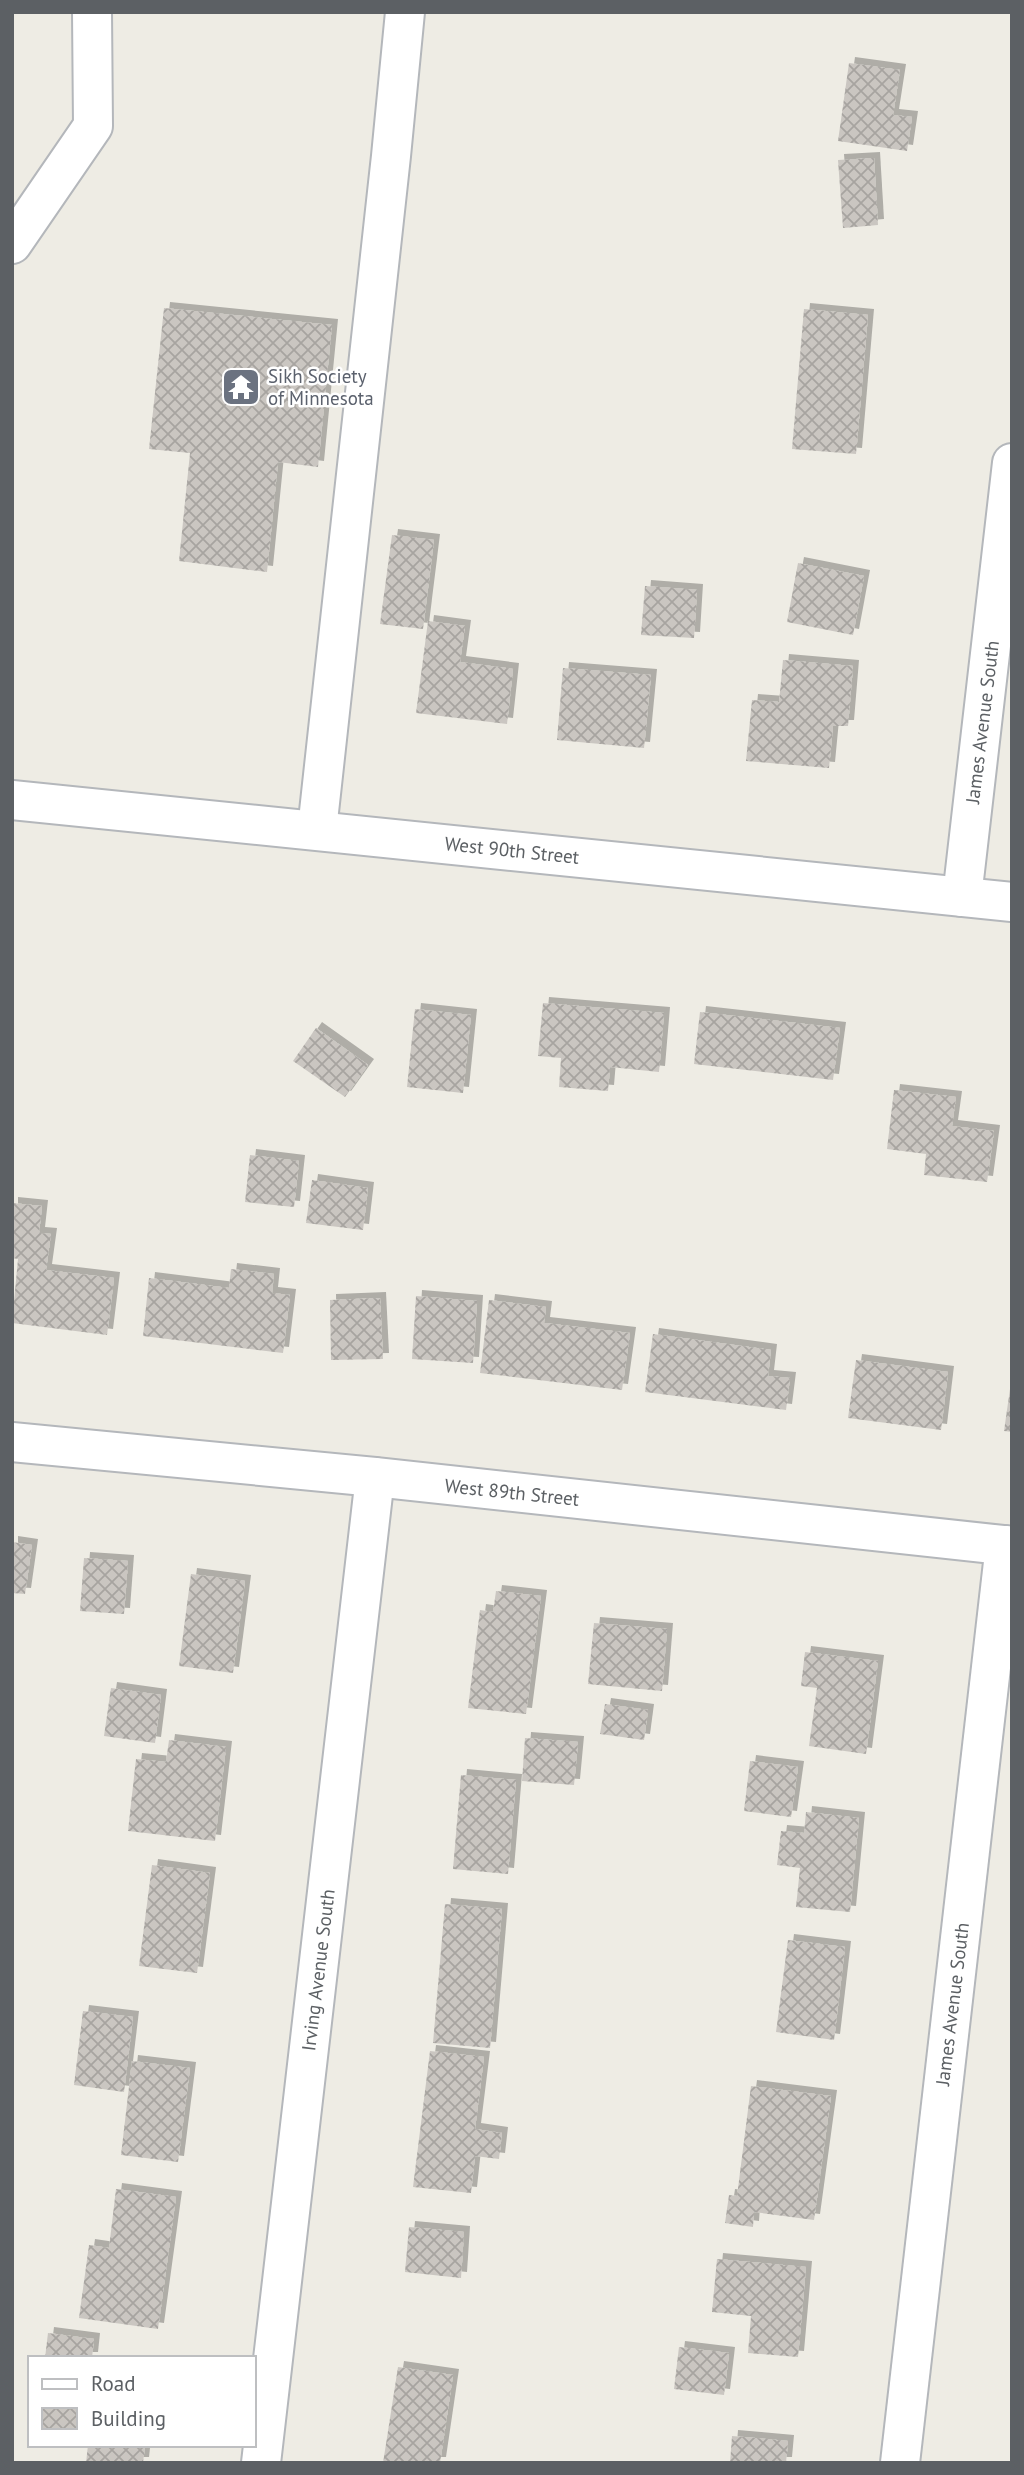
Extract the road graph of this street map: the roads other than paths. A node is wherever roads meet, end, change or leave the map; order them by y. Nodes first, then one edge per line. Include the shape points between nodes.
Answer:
1 (92, 12) edge
2 (405, 12) edge
3 (12, 244) edge
4 (1012, 463) edge
5 (12, 800) edge
6 (317, 830) junction
7 (962, 897) junction
8 (1012, 902) edge
9 (12, 1442) edge
10 (375, 1477) junction
11 (1009, 1546) edge
12 (261, 2463) edge
13 (900, 2463) edge

1 - 3 street via 93,126
2 - 6 street
4 - 7 street, James Avenue South
5 - 6 street, West 90th Street
6 - 7 street, West 90th Street
7 - 8 street, West 90th Street
9 - 10 street, West 89th Street
10 - 11 street, West 89th Street
10 - 12 street, Irving Avenue South
11 - 13 street, James Avenue South

